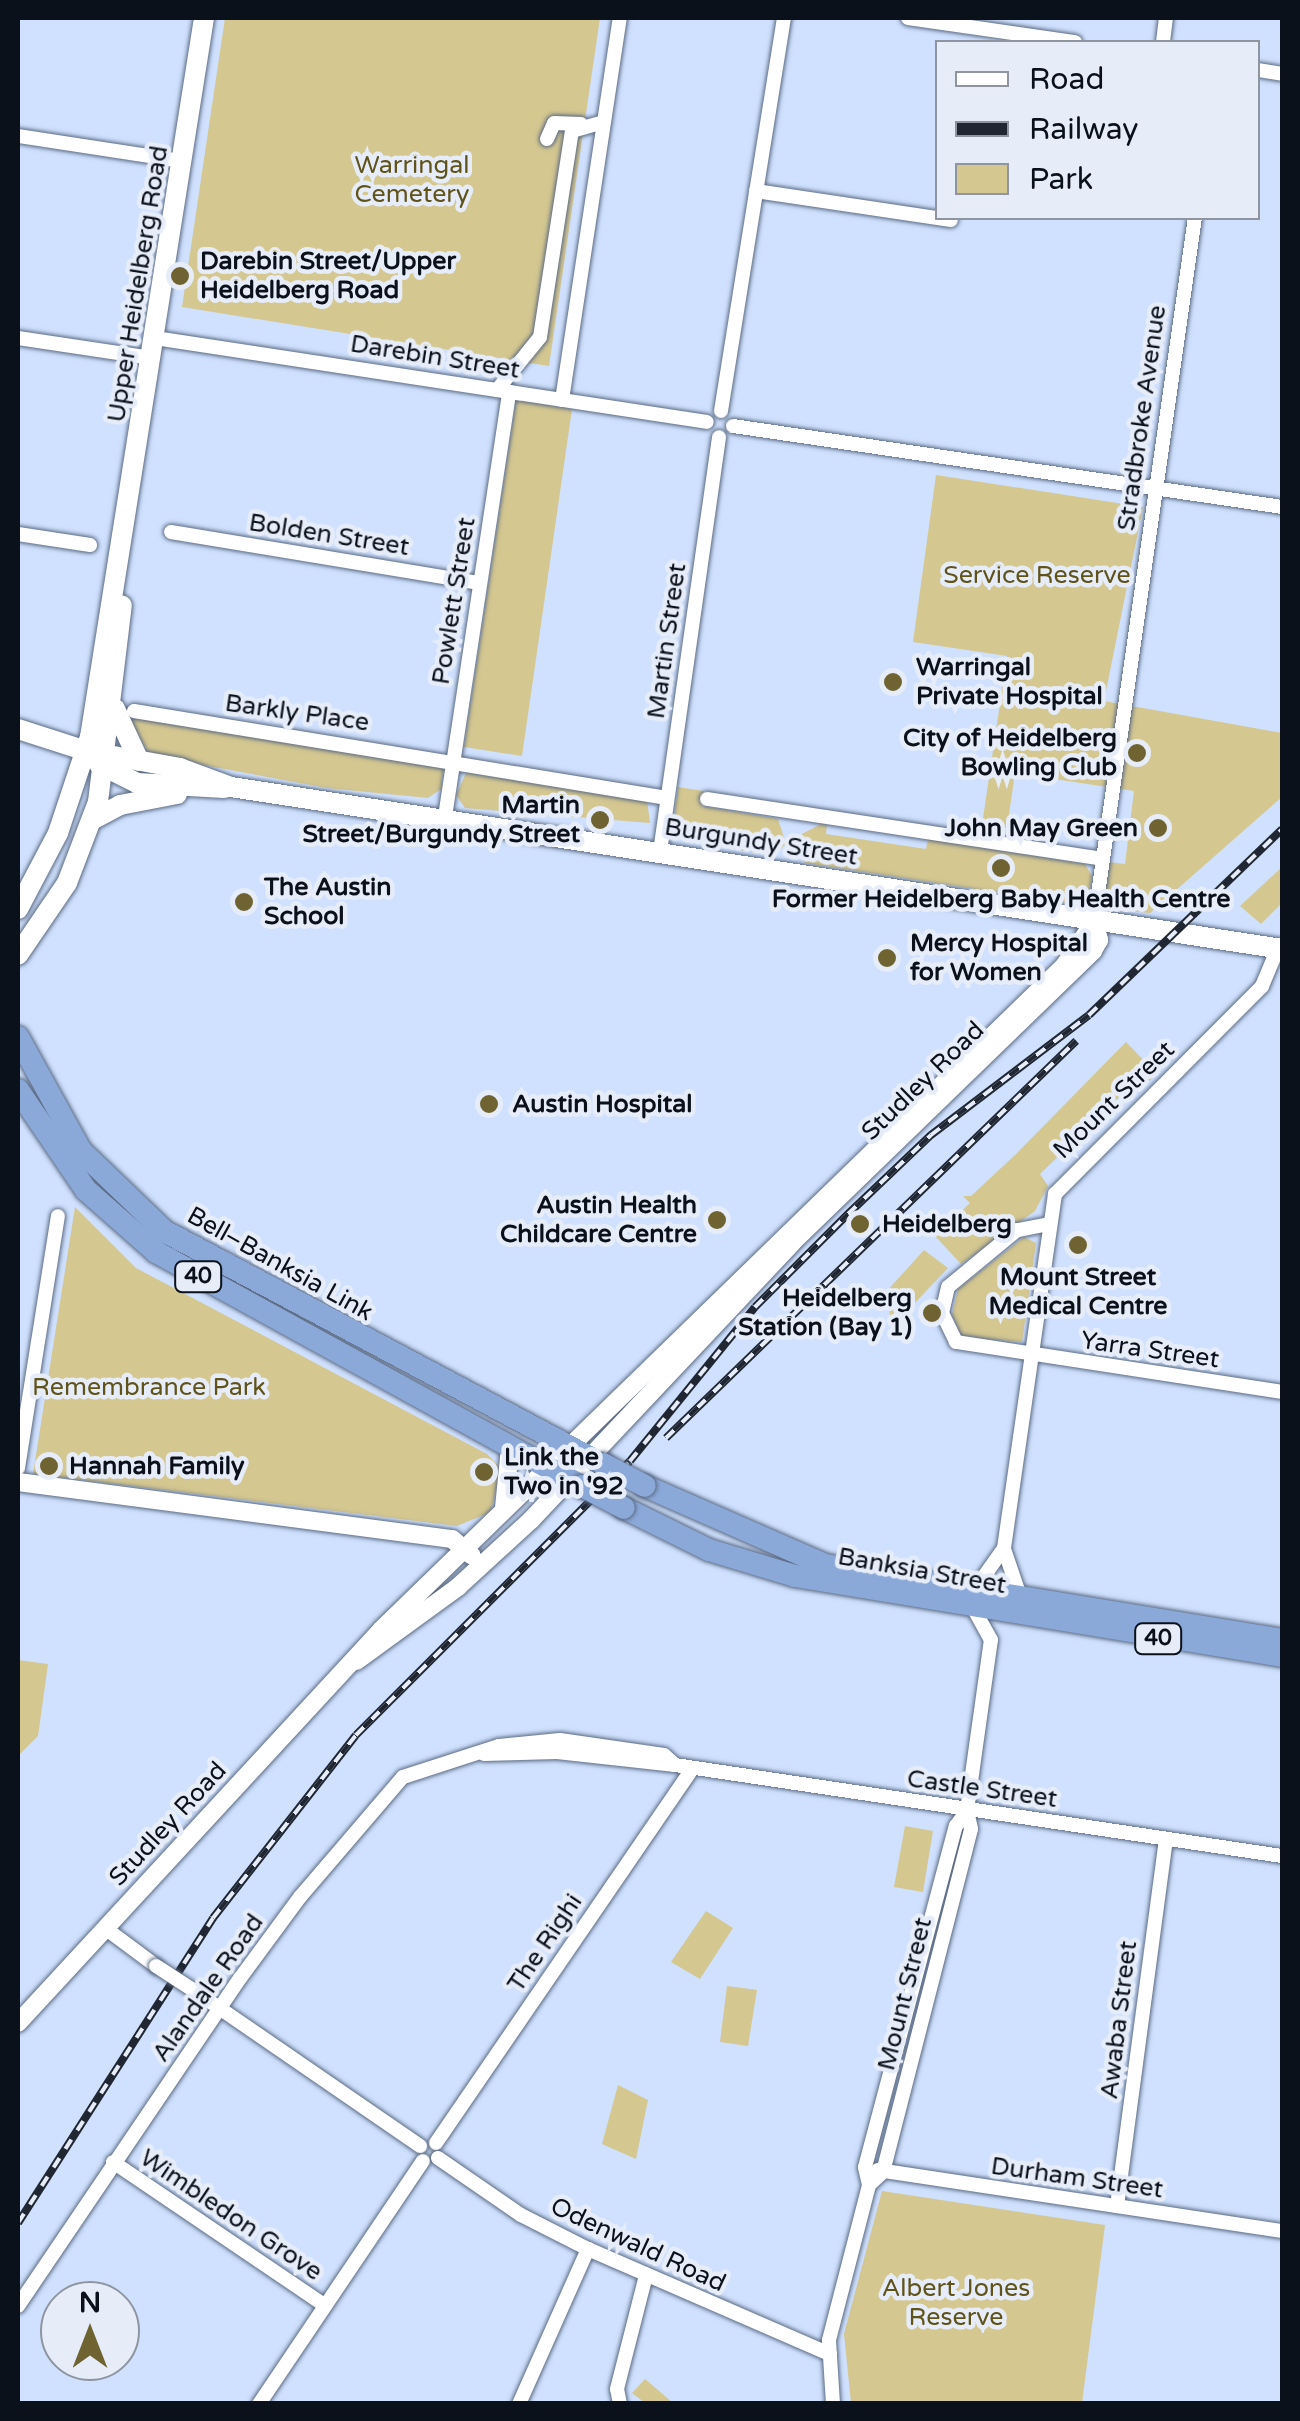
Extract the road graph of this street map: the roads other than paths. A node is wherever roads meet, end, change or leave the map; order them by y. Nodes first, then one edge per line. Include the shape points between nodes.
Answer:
1 (204, 18) edge
2 (620, 18) edge
3 (784, 18) edge
4 (908, 18) edge
5 (1061, 40) edge
6 (541, 114) dead end
7 (561, 120) junction
8 (604, 122) junction
9 (581, 124) junction
10 (18, 136) edge
11 (547, 139) dead end
12 (182, 161) junction
13 (756, 192) junction
14 (935, 218) edge
15 (1195, 220) edge
16 (18, 338) edge
17 (154, 348) junction
18 (503, 391) junction
19 (562, 400) junction
20 (721, 411) junction
21 (708, 422) junction
22 (733, 426) junction
23 (718, 437) junction
24 (1154, 488) junction
25 (1282, 508) edge
26 (171, 532) dead end
27 (18, 534) edge
28 (90, 544) dead end
29 (122, 558) junction
30 (480, 583) junction
31 (113, 702) junction
32 (134, 711) dead end
33 (93, 718) junction
34 (18, 729) edge
35 (39, 736) junction
36 (96, 757) junction
37 (453, 760) junction
38 (139, 761) junction
39 (231, 787) junction
40 (198, 790) junction
41 (667, 798) junction
42 (707, 799) dead end
43 (445, 817) junction
44 (92, 820) junction
45 (660, 852) junction
46 (1102, 859) junction
47 (18, 908) edge
48 (1094, 922) junction
49 (1280, 949) edge
50 (18, 955) edge
51 (18, 1037) edge
52 (18, 1090) edge
53 (58, 1216) dead end
54 (1049, 1224) junction
55 (1030, 1357) junction
56 (1282, 1392) edge
57 (632, 1397) junction
58 (510, 1448) junction
59 (583, 1454) junction
60 (18, 1468) edge
61 (547, 1468) junction
62 (18, 1482) edge
63 (576, 1482) junction
64 (504, 1508) junction
65 (1004, 1548) junction
66 (466, 1550) junction
67 (482, 1563) junction
68 (974, 1600) junction
69 (1019, 1608) junction
70 (991, 1640) junction
71 (1282, 1640) edge
72 (1282, 1656) edge
73 (356, 1661) junction
74 (483, 1754) joint
75 (692, 1768) junction
76 (967, 1810) junction
77 (1166, 1839) junction
78 (1282, 1856) edge
79 (104, 1928) junction
80 (220, 2008) junction
81 (18, 2023) edge
82 (429, 2152) junction
83 (113, 2162) junction
84 (865, 2167) junction
85 (882, 2172) junction
86 (869, 2185) junction
87 (1117, 2206) junction
88 (1282, 2230) edge
89 (588, 2249) junction
90 (646, 2275) junction
91 (324, 2305) junction
92 (18, 2306) edge
93 (830, 2354) junction
94 (258, 2404) edge
95 (519, 2404) edge
96 (620, 2404) edge
97 (833, 2404) edge

1 - 12 main road, Upper Heidelberg Road
2 - 8 street
3 - 13 street
4 - 5 street
6 - 7 street
7 - 9 street
7 - 11 street via 548,127
8 - 9 street
8 - 19 street
9 - 18 street via 572,131 540,337
10 - 12 street
12 - 17 main road, Upper Heidelberg Road
13 - 14 street
13 - 20 street
15 - 24 street, Stradbroke Avenue
16 - 17 street, Darebin Street
17 - 18 street, Darebin Street
17 - 29 main road, Upper Heidelberg Road
18 - 19 street, Darebin Street
18 - 30 street, Powlett Street
19 - 21 street, Darebin Street
20 - 21 street
20 - 22 street
21 - 23 street
22 - 23 street
22 - 24 street
23 - 41 street, Martin Street
24 - 25 street
24 - 46 street, Stradbroke Avenue
26 - 30 street, Bolden Street
27 - 28 street
29 - 31 main road, Upper Heidelberg Road
29 - 33 main road, Upper Heidelberg Road
30 - 37 street, Powlett Street
31 - 36 main road, Upper Heidelberg Road
31 - 38 main road
32 - 37 street, Barkly Place
33 - 35 main road via 75,730
33 - 36 main road, Upper Heidelberg Road
34 - 35 main road
35 - 36 main road
36 - 38 main road, Burgundy Street
36 - 40 main road, Burgundy Street via 131,782
36 - 44 main road, Upper Heidelberg Road
36 - 47 main road, Upper Heidelberg Road
37 - 41 street, Burgundy Street
37 - 43 street, Powlett Street
38 - 39 main road, Burgundy Street
39 - 40 main road, Burgundy Street
39 - 43 main road, Burgundy Street
40 - 44 main road via 126,804
41 - 45 street, Martin Street
42 - 46 street, Burgundy Street
43 - 45 main road, Burgundy Street
44 - 50 main road, Upper Heidelberg Road via 67,882
45 - 48 main road, Burgundy Street
46 - 48 street, Stradbroke Avenue
48 - 49 main road, Burgundy Street
48 - 57 street, Studley Road via 1064,966
48 - 57 street, Studley Road via 1100,938 1094,951 792,1243 657,1385
49 - 54 street, Mount Street via 1262,986 1065,1178
51 - 59 highway, Bell–Banksia Link / 40 via 68,1132 145,1216 224,1267
52 - 58 highway, Bell–Banksia Link / 40 via 71,1172 156,1252
53 - 60 street
54 - 55 street, Mount Street
54 - 55 street, Yarra Street via 1017,1230 948,1287 942,1313 952,1338 967,1347
55 - 56 street, Yarra Street
55 - 65 street, Mount Street
57 - 59 street, Studley Road
58 - 61 highway, Bell–Banksia Link / 40
58 - 64 street
59 - 61 street, Studley Road
59 - 63 street, Studley Road
59 - 68 highway, Banksia Street / 40, bridge via 800,1558
61 - 63 highway, Bell–Banksia Link / 40
61 - 64 street, Studley Road
62 - 66 street via 452,1539
63 - 67 street, Studley Road
63 - 68 highway, Banksia Street / 40, bridge via 696,1544 774,1571
64 - 66 street, Studley Road
65 - 68 street, Mount Street
65 - 69 street, Mount Street
66 - 67 street
66 - 73 street, Studley Road
67 - 73 street, Studley Road via 390,1642
68 - 69 highway, Banksia Street / 40
68 - 70 street
69 - 70 street
69 - 71 highway, Banksia Street / 40
69 - 72 highway, Banksia Street / 40
70 - 76 street, Mount Street
73 - 79 street, Studley Road
74 - 75 street, Castle Street via 560,1740 664,1755
74 - 80 street, Alandale Road via 436,1762 403,1777 300,1897
75 - 76 street, Castle Street
75 - 82 street, The Righi
76 - 77 street, Castle Street
76 - 84 street, Mount Street via 956,1826
76 - 85 street, Mount Street via 971,1828
77 - 78 street, Castle Street
77 - 87 street, Awaba Street
79 - 80 street, Odenwald Road, bridge
79 - 81 street, Studley Road
80 - 82 street, Odenwald Road
80 - 83 street, Alandale Road
82 - 89 street, Odenwald Road via 522,2215
82 - 91 street, The Righi
83 - 91 street, Wimbledon Grove
83 - 92 street, Alandale Road
84 - 85 street, Durham Street
84 - 86 street, Mount Street
85 - 86 street, Mount Street
85 - 87 street, Durham Street
86 - 93 street, Mount Street via 832,2320
87 - 88 street, Durham Street
89 - 90 street, Odenwald Road
89 - 95 street
90 - 93 street, Odenwald Road
90 - 96 street
91 - 94 street, The Righi
93 - 97 street, Mount Street

